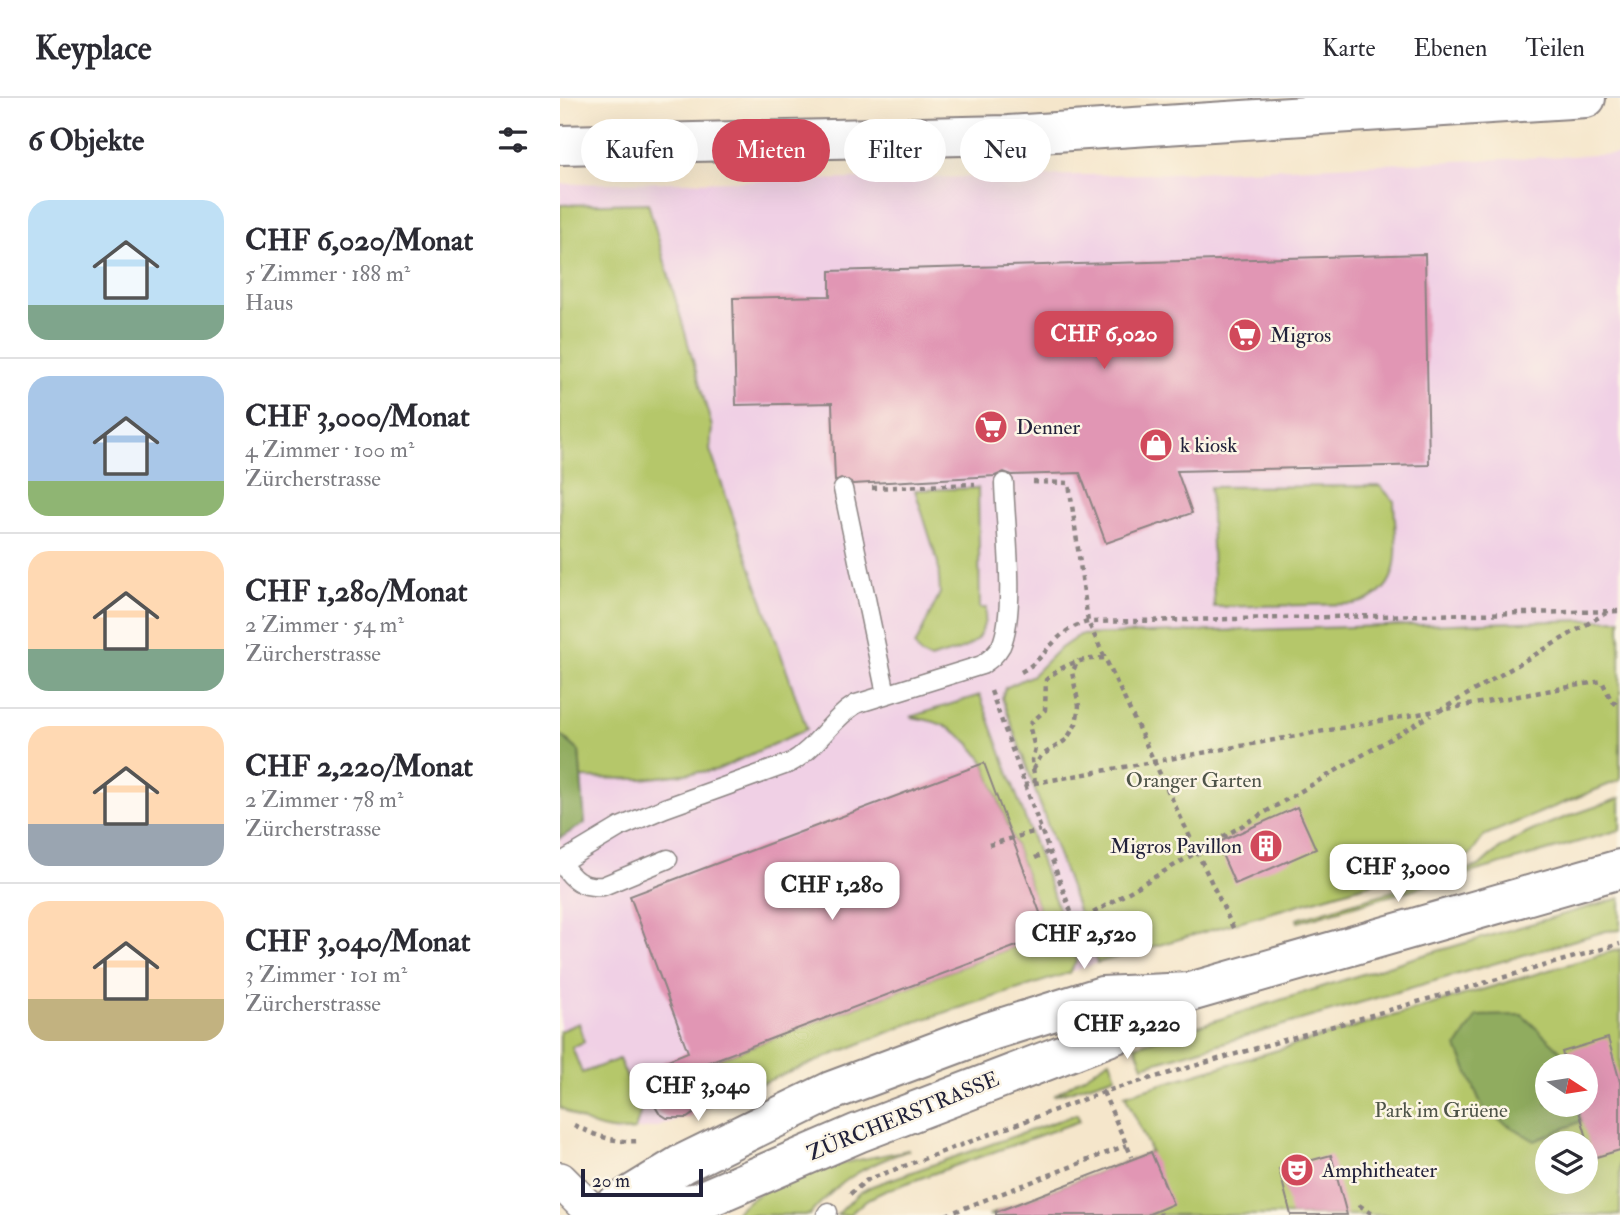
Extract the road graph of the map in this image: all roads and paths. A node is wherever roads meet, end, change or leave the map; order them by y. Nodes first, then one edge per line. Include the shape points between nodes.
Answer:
1 (1586, 98) edge
2 (560, 145) edge
3 (1004, 483) dead end
4 (843, 489) dead end
5 (1609, 611) junction
6 (1620, 611) edge
7 (1090, 627) dead end
8 (1105, 658) junction
9 (1080, 659) junction
10 (1010, 678) dead end
11 (1000, 683) dead end
12 (886, 694) junction
13 (1620, 707) edge
14 (1434, 713) junction
15 (1154, 761) junction
16 (1032, 771) junction
17 (1035, 783) junction
18 (1024, 785) junction
19 (1040, 830) junction
20 (989, 845) dead end
21 (1196, 850) junction
22 (1048, 852) junction
23 (1035, 858) dead end
24 (668, 859) dead end
25 (561, 863) edge
26 (1620, 869) edge
27 (1076, 923) junction
28 (1235, 932) dead end
29 (1620, 944) edge
30 (1089, 960) dead end
31 (1190, 992) junction
32 (1103, 1092) junction
33 (574, 1125) dead end
34 (647, 1141) dead end
35 (1127, 1145) junction
36 (1132, 1157) dead end
37 (560, 1180) edge
38 (1359, 1205) dead end
39 (827, 1213) edge
40 (597, 1215) edge
41 (607, 1215) edge
42 (946, 1215) edge
43 (1374, 1215) edge

1 - 2 main road via 1007,135
3 - 12 lane via 1008,618 1000,648 982,664
4 - 12 lane
5 - 6 path
5 - 10 path via 1088,622 1072,626 1051,642 1030,668
5 - 14 path
7 - 8 path
8 - 9 path
8 - 15 path
9 - 16 path via 1072,671 1079,706 1076,724 1066,740 1041,756
9 - 16 path via 1058,668 1046,680 1045,710 1029,725 1035,748
11 - 18 path via 990,688
12 - 25 lane via 838,715 810,750 790,763 620,827
13 - 14 path via 1602,681
14 - 15 path
14 - 21 path
15 - 17 path
15 - 21 path
16 - 17 path
17 - 18 path
18 - 19 path
19 - 20 path
19 - 22 path
21 - 27 path
21 - 28 path
22 - 23 path
22 - 27 path
24 - 25 lane via 592,887 571,879
26 - 31 main road, ZÜRCHERSTRASSE
27 - 30 path
29 - 32 path
31 - 40 main road, ZÜRCHERSTRASSE via 1102,996 966,1040 831,1091 682,1164
31 - 41 main road, ZÜRCHERSTRASSE via 1116,1034 858,1133 698,1202
32 - 35 path
32 - 39 path via 867,1180
33 - 34 path via 600,1137
35 - 36 path
35 - 42 path
37 - 40 street
38 - 43 path

